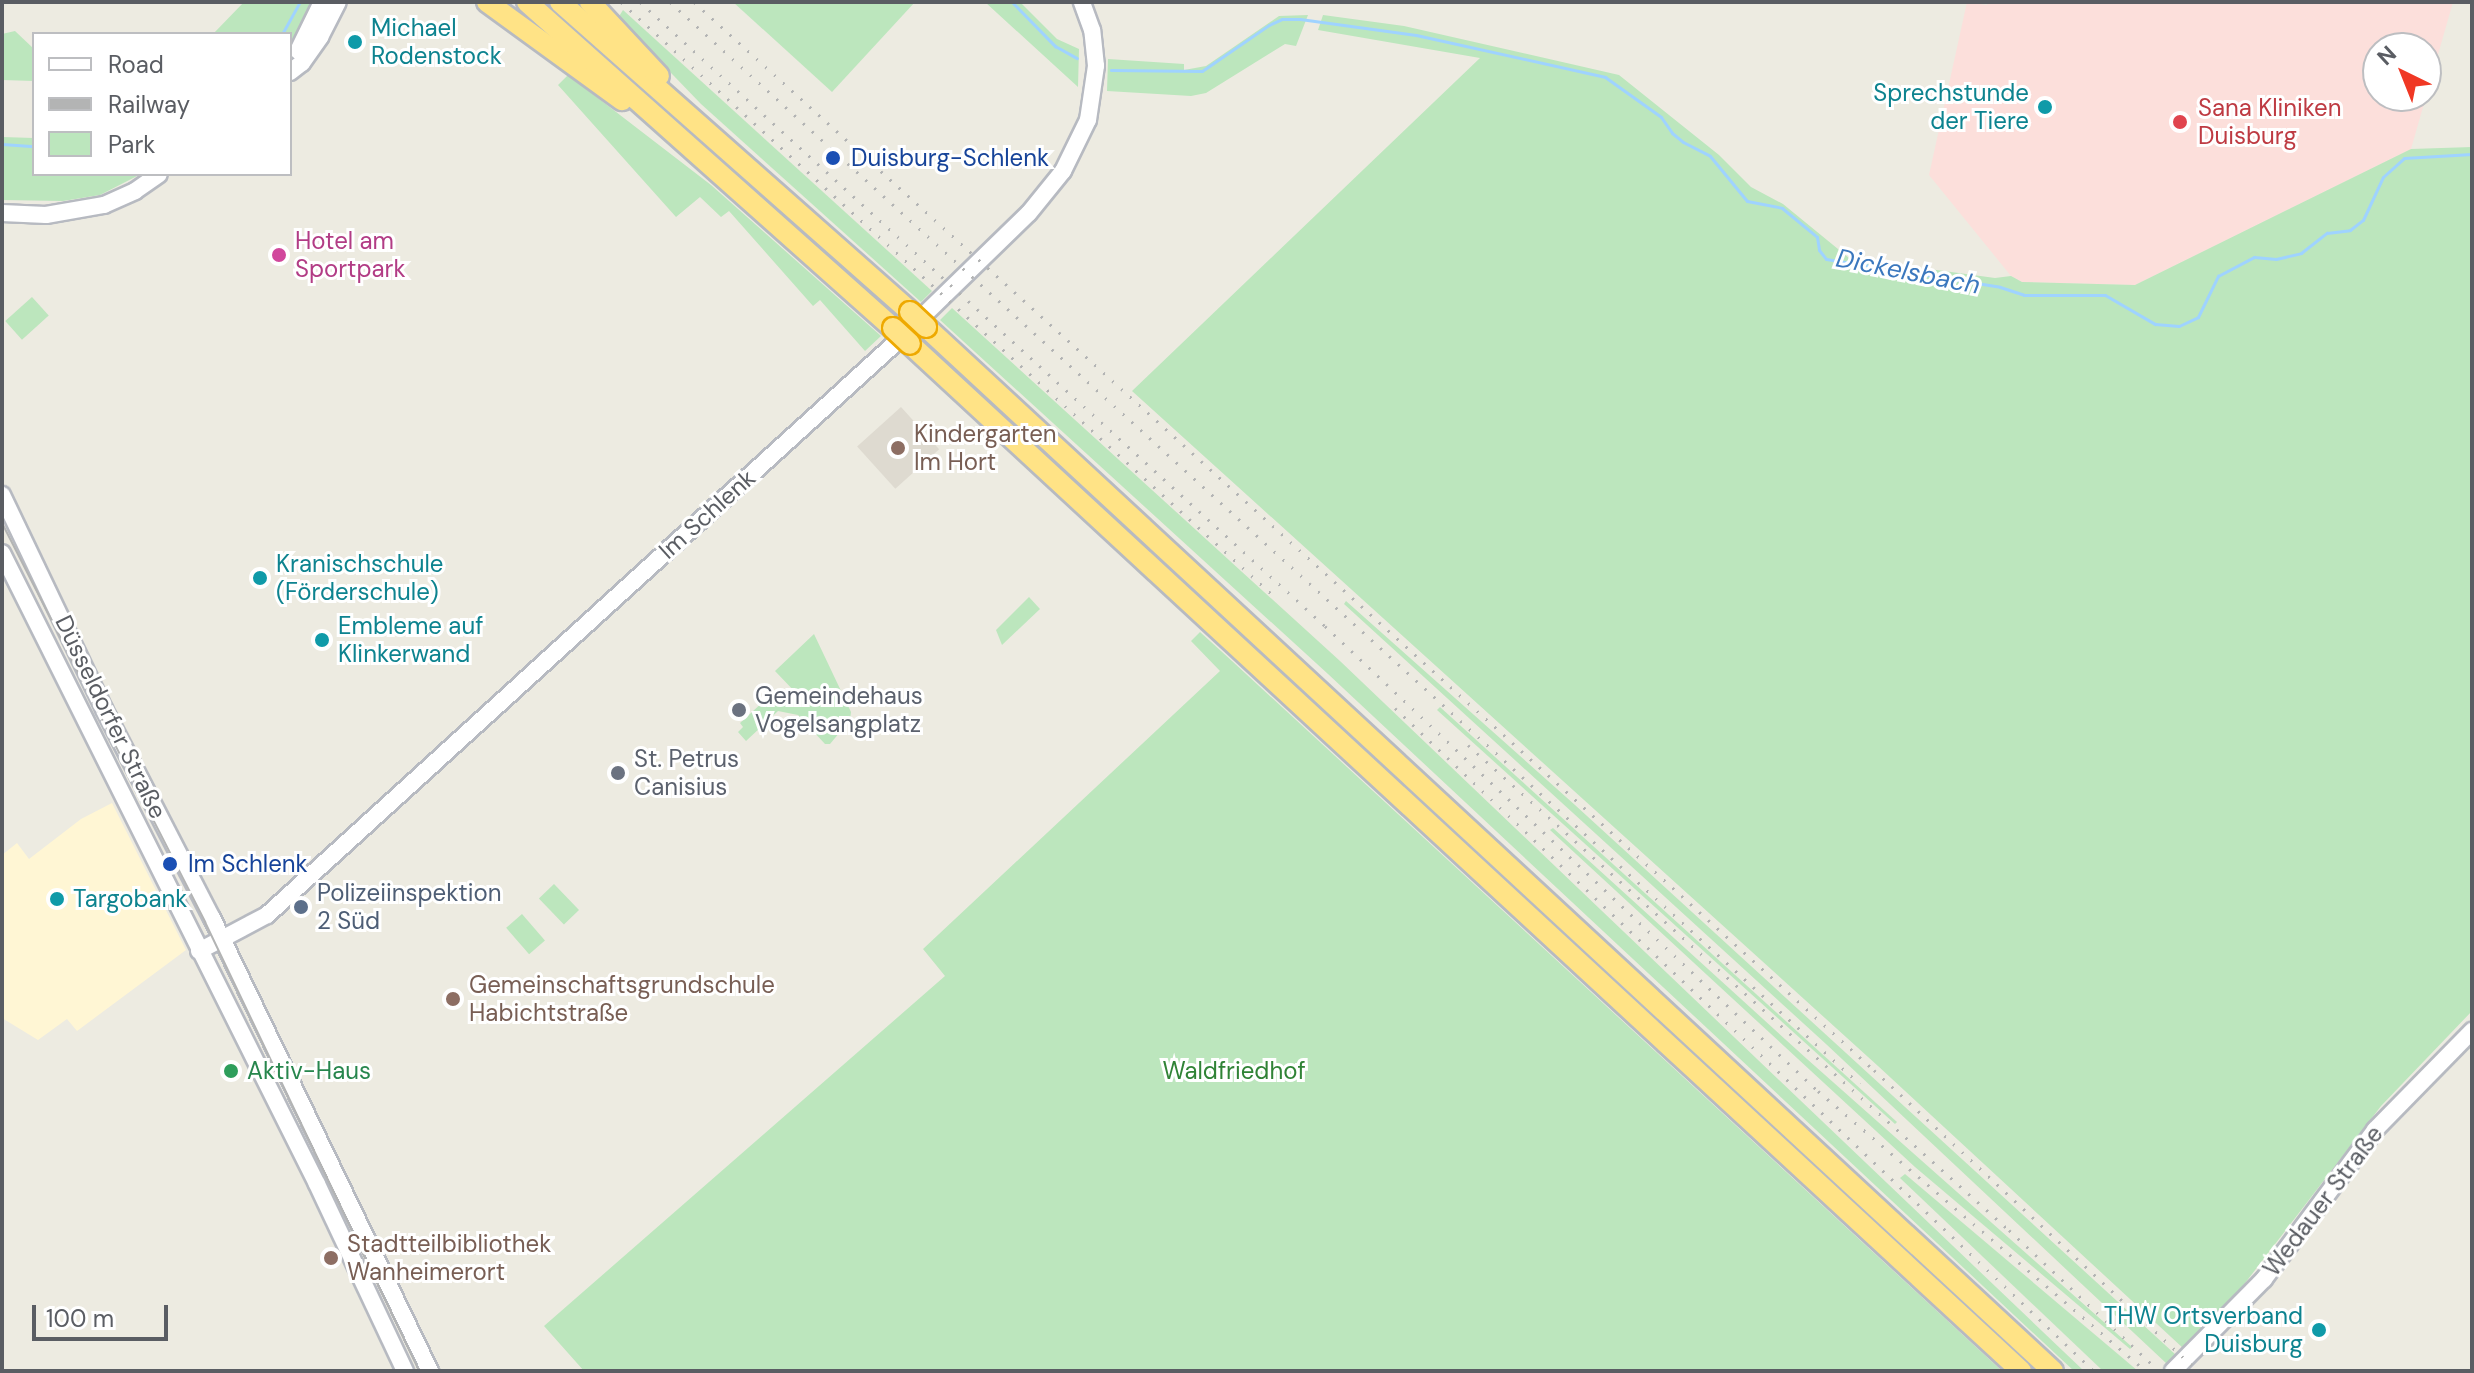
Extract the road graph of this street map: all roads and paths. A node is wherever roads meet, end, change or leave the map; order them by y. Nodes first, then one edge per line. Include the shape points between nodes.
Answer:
1 (322, 2) edge
2 (338, 2) edge
3 (487, 2) edge
4 (527, 2) edge
5 (560, 2) edge
6 (590, 2) edge
7 (1082, 2) edge
8 (292, 60) edge
9 (292, 70) edge
10 (682, 109) junction
11 (667, 126) junction
12 (156, 176) edge
13 (2, 213) edge
14 (2, 495) edge
15 (2, 553) edge
16 (222, 940) junction
17 (199, 951) junction
18 (2472, 1031) edge
19 (405, 1371) edge
20 (430, 1371) edge
21 (2021, 1371) edge
22 (2053, 1371) edge
23 (2173, 1371) edge

1 - 8 main road
2 - 9 main road via 320,37
3 - 11 highway via 614,96
4 - 11 highway
5 - 10 highway
6 - 10 highway via 653,67
7 - 16 main road, Im Schlenk via 1096,66 1088,120 1063,171 1029,213 891,347 267,915
10 - 22 highway, bridge via 910,312
11 - 21 highway, bridge via 893,328
12 - 13 main road via 104,205 46,215
14 - 16 main road, Düsseldorfer Straße
15 - 17 main road, Düsseldorfer Straße
16 - 17 main road, Im Schlenk
16 - 20 main road, Düsseldorfer Straße
17 - 19 main road, Düsseldorfer Straße
18 - 23 main road, Wedauer Straße via 2375,1130 2264,1279

